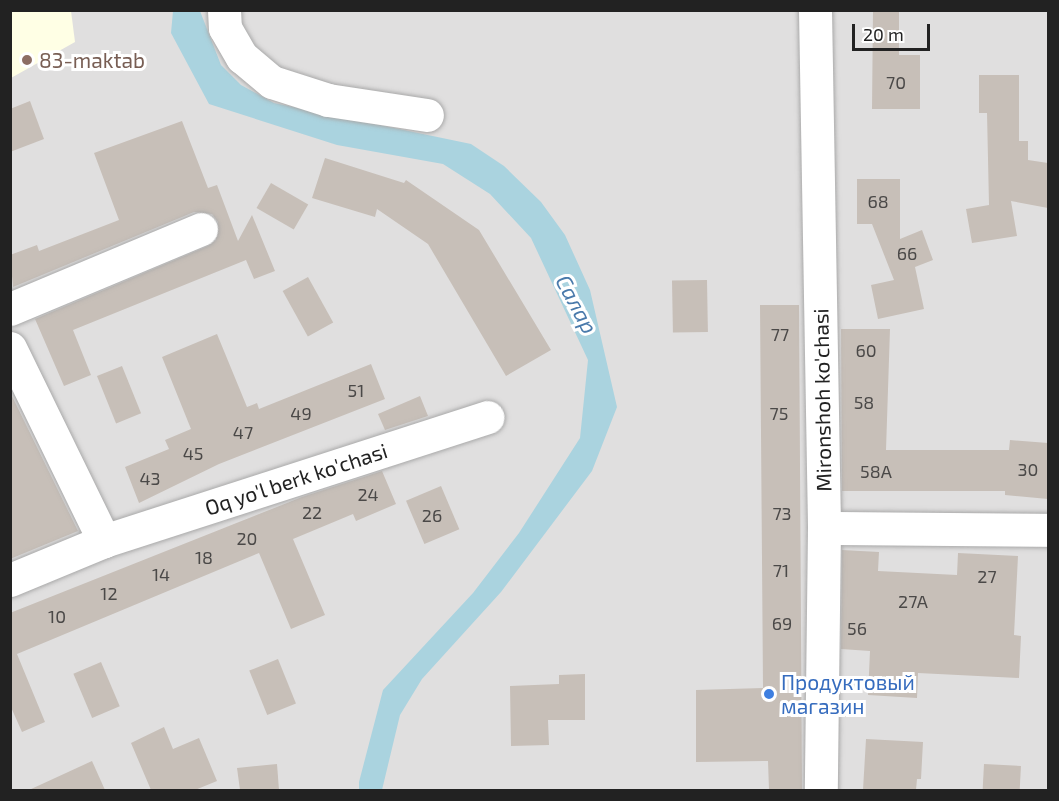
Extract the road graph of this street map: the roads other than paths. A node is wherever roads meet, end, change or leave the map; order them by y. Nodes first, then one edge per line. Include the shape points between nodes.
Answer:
1 (224, 10) edge
2 (815, 10) edge
3 (427, 115) dead end
4 (201, 229) dead end
5 (10, 309) edge
6 (10, 348) edge
7 (487, 417) dead end
8 (824, 528) junction
9 (1048, 530) edge
10 (104, 541) junction
11 (10, 580) edge
12 (821, 790) edge

1 - 3 street via 225,28 242,57 272,82 328,100
2 - 8 street, Mironshoh ko'chasi
4 - 5 street
6 - 10 street
7 - 10 street, Oq yo'l berk ko'chasi
8 - 9 street
8 - 12 street, Mironshoh ko'chasi
10 - 11 street, Oq yo'l berk ko'chasi

